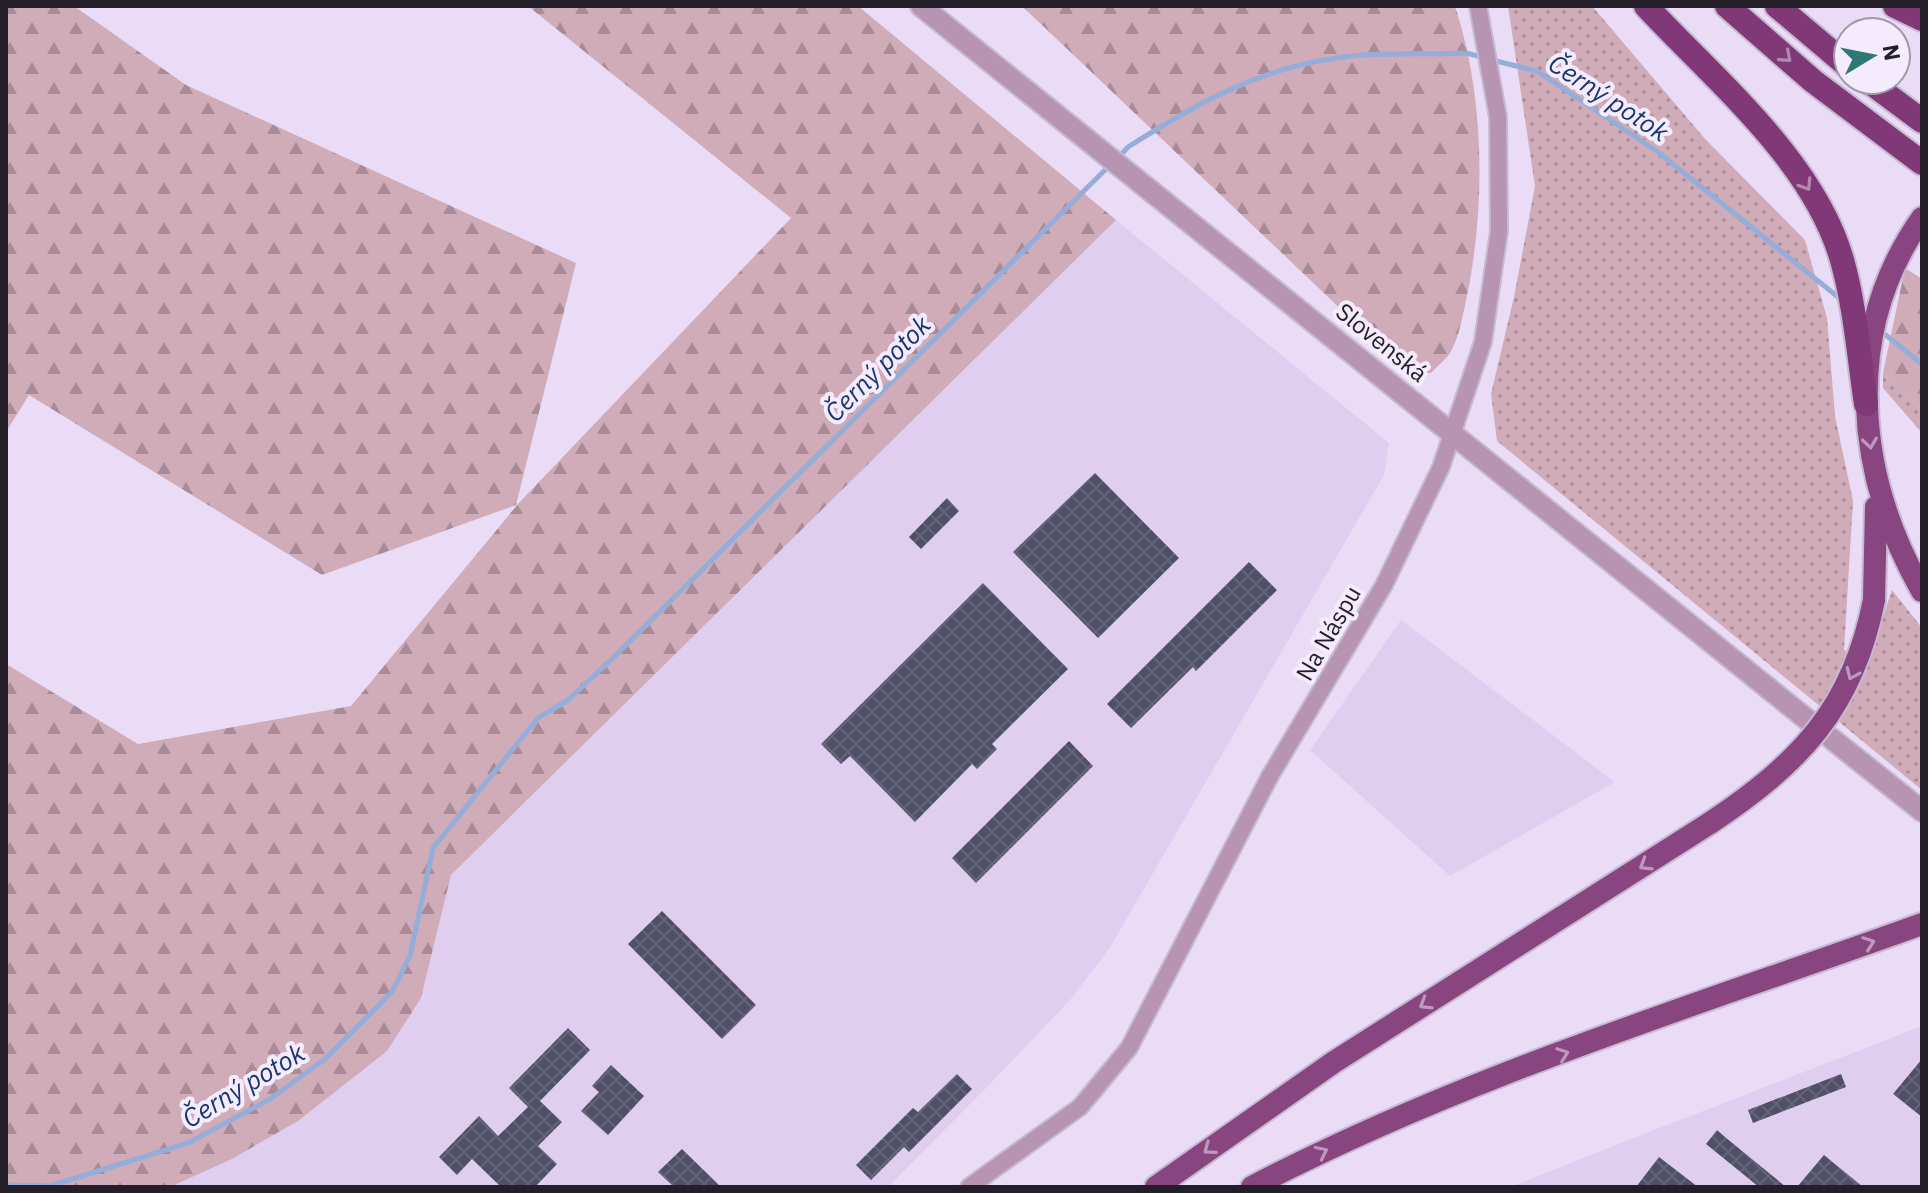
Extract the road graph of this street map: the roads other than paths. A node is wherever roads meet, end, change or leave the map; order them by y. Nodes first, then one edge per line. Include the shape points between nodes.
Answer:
1 (921, 6) edge
2 (1646, 6) edge
3 (1727, 6) edge
4 (1777, 6) edge
5 (1895, 6) edge
6 (1479, 10) edge
7 (1922, 19) edge
8 (1832, 52) edge
9 (1888, 96) edge
10 (1922, 121) edge
11 (1922, 163) edge
12 (1922, 218) edge
13 (1866, 404) junction
14 (1452, 434) junction
15 (1876, 482) junction
16 (1922, 591) edge
17 (1809, 721) dead end
18 (1832, 739) dead end
19 (1922, 811) edge
20 (1922, 924) edge
21 (969, 1187) edge
22 (1156, 1187) edge
23 (1252, 1187) edge

1 - 14 street, Slovenská
2 -> 13 highway via 1799,174 1830,229 1848,289
3 -> 11 highway via 1813,81
4 - 8 highway
5 - 7 highway
6 - 14 street, Na Náspu via 1498,117 1501,197 1483,342
9 - 10 highway
12 - 13 highway via 1895,265 1878,312
13 -> 15 highway
14 - 17 street, Slovenská
14 - 21 street, Na Náspu via 1384,585 1270,776 1129,1048 1080,1107
15 - 16 highway via 1887,521
15 -> 22 highway, bridge via 1874,600 1854,672 1817,733 1767,782 1334,1062
18 - 19 street
23 -> 20 highway via 1443,1099

